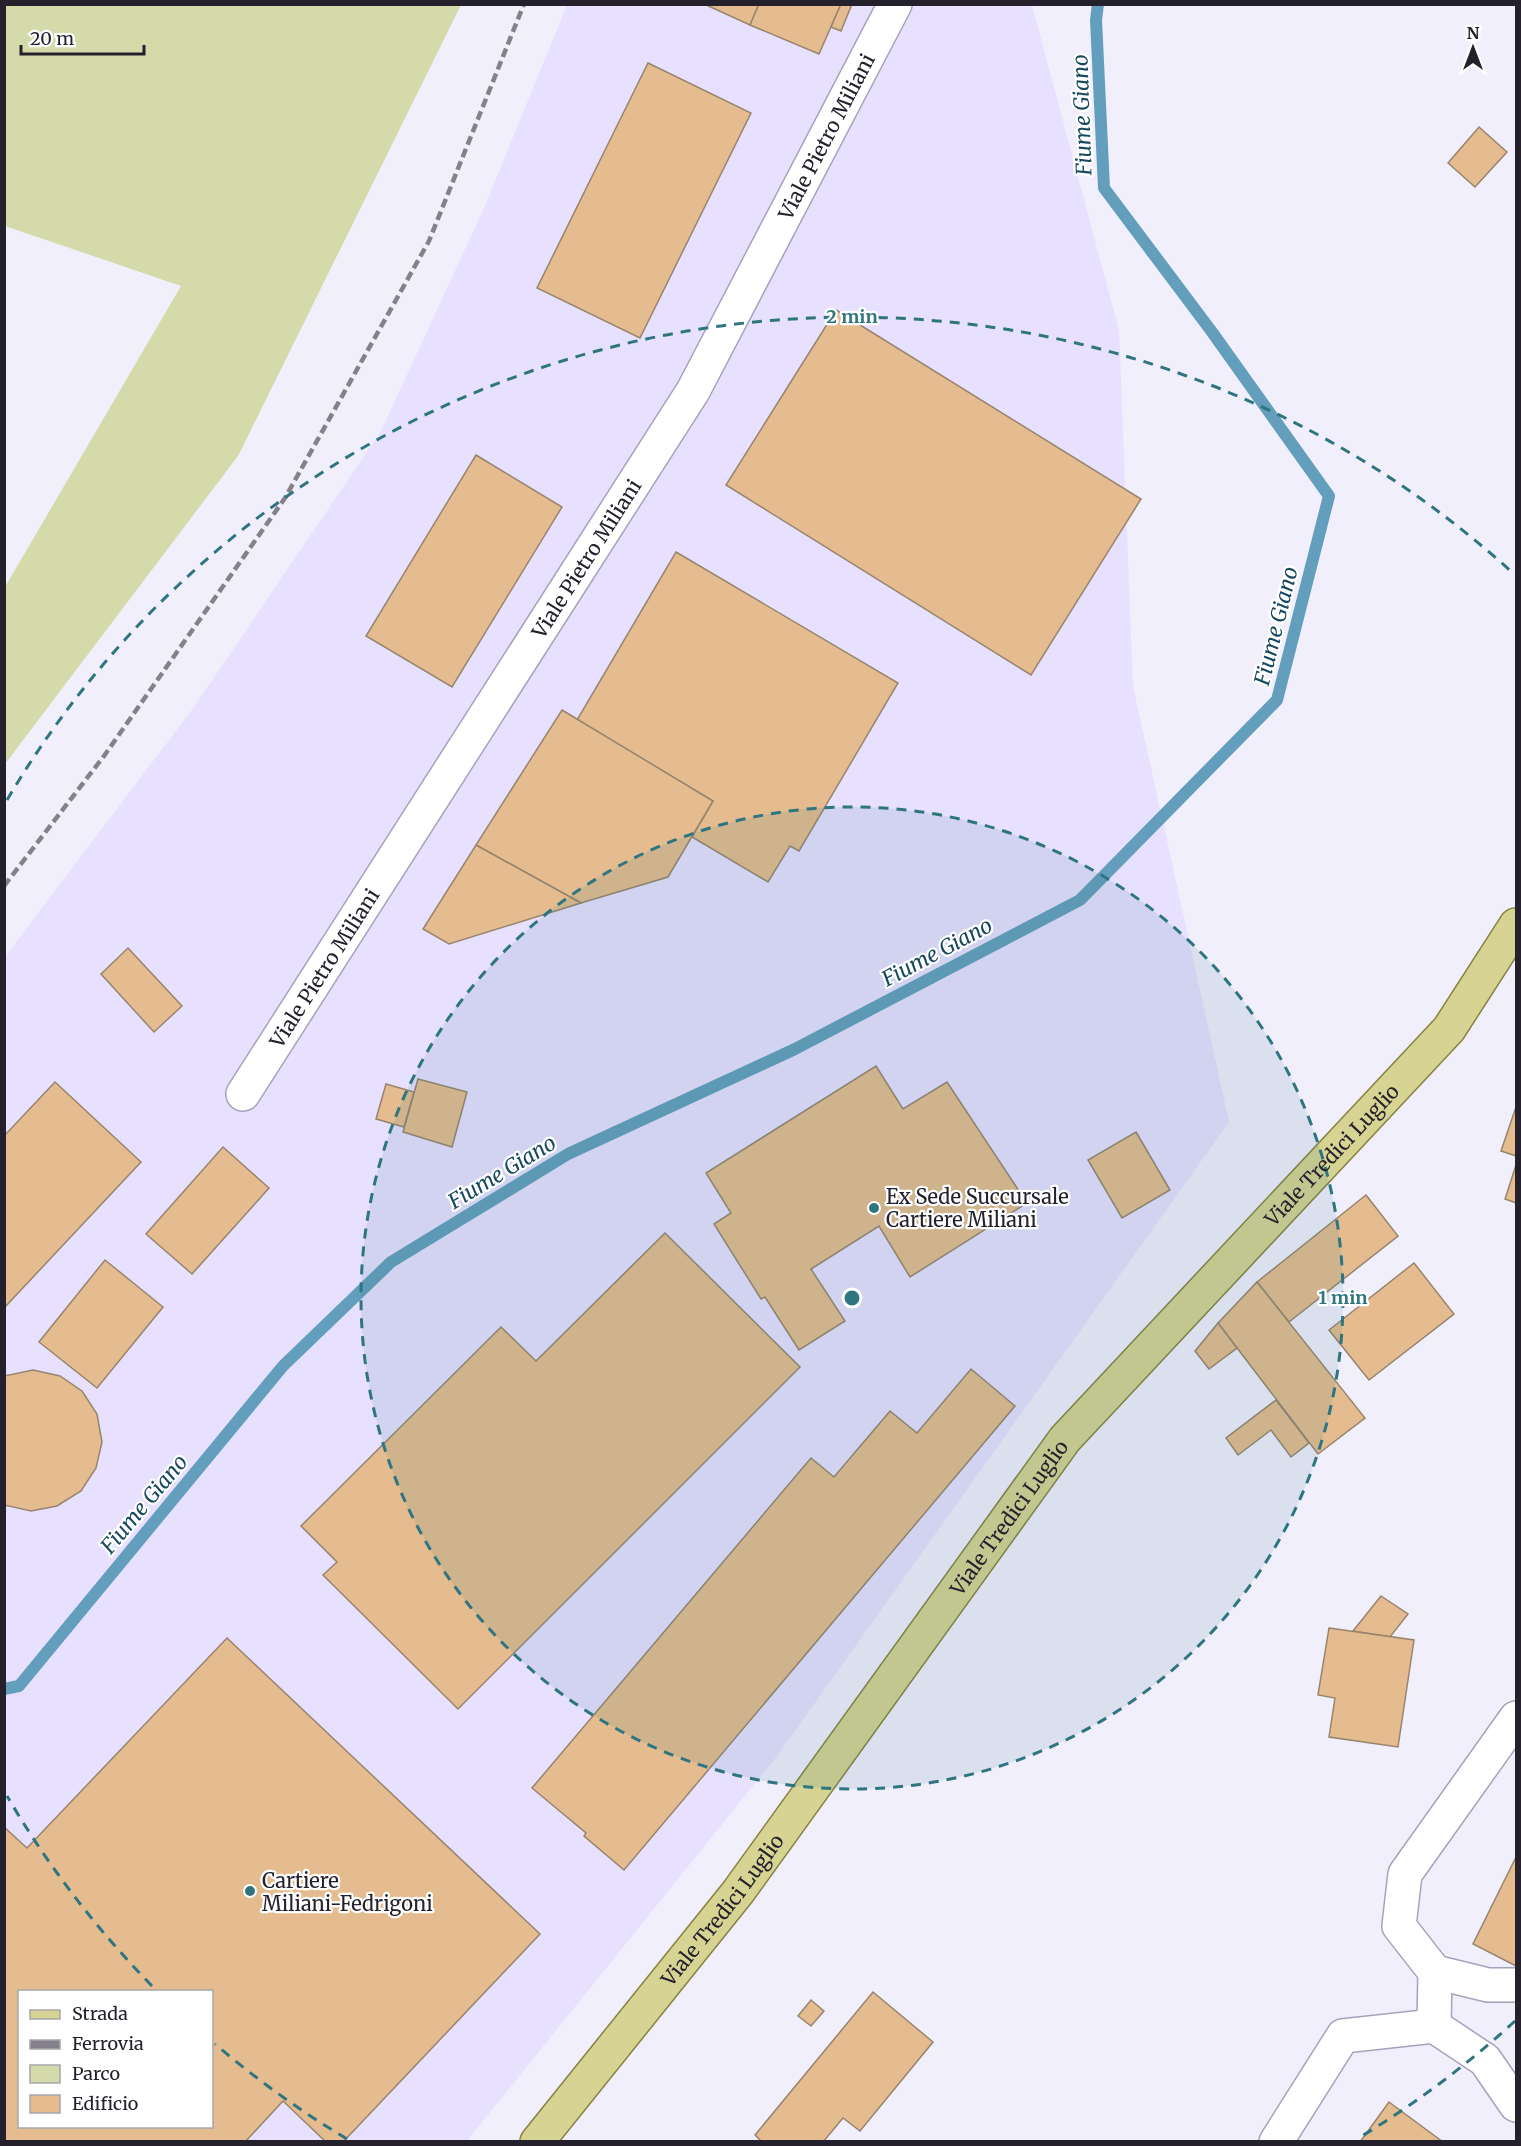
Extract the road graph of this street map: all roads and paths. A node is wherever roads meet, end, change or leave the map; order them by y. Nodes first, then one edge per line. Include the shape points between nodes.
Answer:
1 (895, 4) edge
2 (1516, 925) edge
3 (243, 1094) dead end
4 (1516, 1718) edge
5 (1435, 1972) junction
6 (1516, 1985) edge
7 (1434, 2026) junction
8 (1516, 2104) edge
9 (537, 2142) edge
10 (1276, 2142) edge

1 - 3 street, Viale Pietro Miliani via 693,391
2 - 9 main road, Viale Tredici Luglio via 1449,1029 1065,1439 738,1892
4 - 5 street via 1405,1874 1399,1926
5 - 6 street via 1488,1985
5 - 7 street
7 - 8 street via 1485,2060
7 - 10 street via 1343,2037

